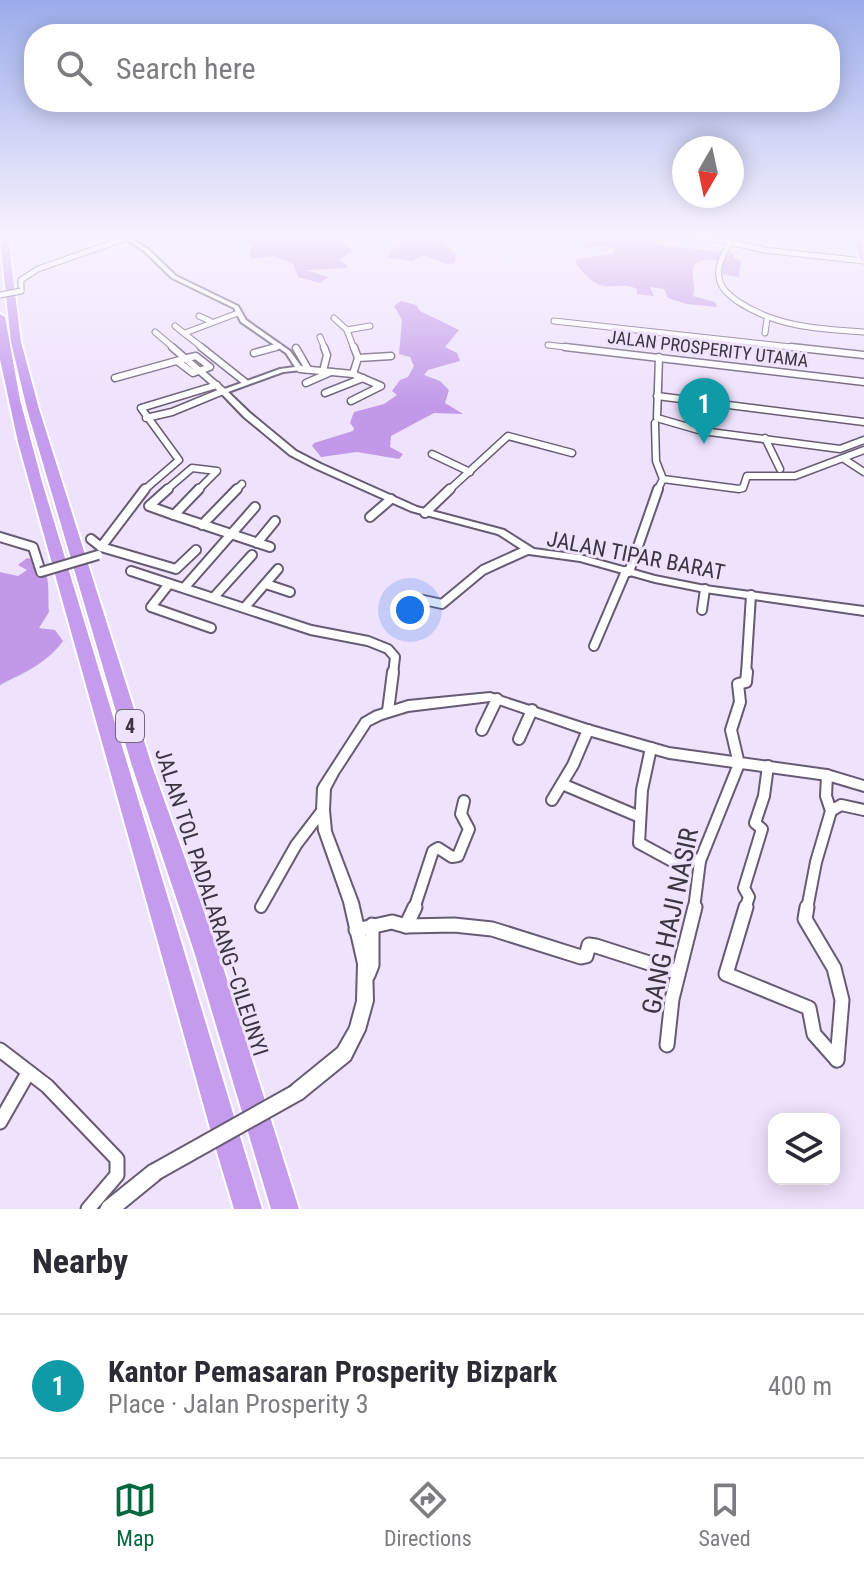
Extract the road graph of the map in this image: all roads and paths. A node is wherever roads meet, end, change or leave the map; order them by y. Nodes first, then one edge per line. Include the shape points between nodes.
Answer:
1 (10, 293) edge
2 (212, 293) edge
3 (729, 293) edge
4 (238, 313) junction
5 (199, 316) dead end
6 (0, 317) edge
7 (334, 318) dead end
8 (767, 319) junction
9 (210, 321) junction
10 (554, 321) dead end
11 (175, 326) dead end
12 (370, 326) dead end
13 (347, 330) junction
14 (155, 332) dead end
15 (864, 332) edge
16 (185, 333) junction
17 (765, 333) dead end
18 (320, 337) dead end
19 (548, 345) dead end
20 (279, 346) junction
21 (296, 348) dead end
22 (254, 353) dead end
23 (864, 355) edge
24 (391, 356) dead end
25 (659, 357) junction
26 (187, 358) junction
27 (358, 358) junction
28 (177, 361) junction
29 (304, 369) junction
30 (201, 370) junction
31 (323, 371) junction
32 (332, 372) junction
33 (353, 374) junction
34 (115, 378) dead end
35 (364, 378) junction
36 (245, 382) junction
37 (864, 382) edge
38 (306, 383) dead end
39 (220, 388) junction
40 (164, 389) dead end
41 (325, 393) dead end
42 (173, 396) junction
43 (657, 396) junction
44 (351, 401) dead end
45 (146, 418) junction
46 (655, 419) junction
47 (864, 422) edge
48 (765, 438) junction
49 (864, 440) edge
50 (864, 450) edge
51 (572, 453) dead end
52 (432, 454) dead end
53 (844, 459) junction
54 (780, 469) dead end
55 (470, 472) junction
56 (864, 472) edge
57 (663, 479) junction
58 (242, 484) dead end
59 (391, 499) junction
60 (255, 507) dead end
61 (425, 513) junction
62 (174, 515) junction
63 (370, 517) dead end
64 (275, 521) dead end
65 (202, 525) junction
66 (231, 534) junction
67 (0, 537) edge
68 (257, 543) junction
69 (270, 547) dead end
70 (196, 550) dead end
71 (527, 550) junction
72 (100, 551) junction
73 (252, 555) dead end
74 (278, 569) dead end
75 (131, 571) dead end
76 (627, 572) junction
77 (169, 584) junction
78 (266, 584) junction
79 (184, 588) junction
80 (705, 589) junction
81 (290, 592) dead end
82 (751, 595) junction
83 (214, 597) junction
84 (419, 599) dead end
85 (245, 607) junction
86 (702, 610) dead end
87 (864, 611) edge
88 (211, 628) dead end
89 (594, 646) dead end
90 (497, 699) junction
91 (532, 710) junction
92 (388, 711) junction
93 (482, 730) dead end
94 (588, 730) junction
95 (519, 739) dead end
96 (651, 748) junction
97 (739, 764) junction
98 (768, 766) junction
99 (827, 775) junction
100 (562, 784) junction
101 (864, 786) edge
102 (552, 800) dead end
103 (464, 801) dead end
104 (323, 810) junction
105 (864, 810) edge
106 (831, 811) junction
107 (640, 817) junction
108 (700, 861) junction
109 (261, 907) dead end
110 (372, 925) junction
111 (406, 926) junction
112 (355, 931) junction
113 (677, 972) junction
114 (366, 979) junction
115 (667, 1045) dead end
116 (0, 1050) edge
117 (28, 1073) junction
118 (0, 1122) edge
119 (88, 1209) edge
120 (109, 1209) edge
121 (248, 1209) edge
122 (285, 1209) edge

1 - 122 highway, JALAN TOL PADALARANG–CILEUNYI / 4 via 33,409
2 - 4 street
3 - 8 street
4 - 9 street
4 - 20 street
5 - 9 street
6 - 121 highway, 4 via 42,507
7 - 13 street
8 - 15 street via 792,328
8 - 17 street
9 - 16 street
10 - 23 street
11 - 16 street
12 - 13 street
13 - 27 street
14 - 26 street
16 - 36 street
18 - 31 street via 327,355
19 - 25 street, JALAN PROSPERITY UTAMA
20 - 22 street
20 - 29 street
21 - 29 street
24 - 27 street
25 - 37 street, JALAN PROSPERITY UTAMA
25 - 43 street
26 - 28 street
26 - 30 street via 201,357 210,367
27 - 33 street
28 - 30 street via 191,372
28 - 34 street
29 - 31 street
29 - 36 street
30 - 39 street
31 - 32 street
32 - 33 street
32 - 38 street
33 - 35 street
35 - 41 street
35 - 44 street via 381,388
36 - 39 street
39 - 42 street
39 - 45 street via 172,412
39 - 59 street, JALAN TIPAR BARAT via 293,453
40 - 42 street
42 - 45 street via 141,407
43 - 46 street
43 - 47 street
45 - 72 street via 179,460 143,491
46 - 48 street
46 - 57 street via 656,461
48 - 49 street via 840,449
48 - 54 street
50 - 53 street
51 - 55 street via 509,435
52 - 55 street
53 - 56 street
53 - 57 street via 792,477 747,476 739,489
55 - 61 street
57 - 76 street
58 - 65 street
59 - 61 street, JALAN TIPAR BARAT
59 - 63 street
60 - 66 street
61 - 71 street, JALAN TIPAR BARAT via 501,532
62 - 62 street via 218,473 217,471 192,468 149,504
62 - 65 street
64 - 68 street
65 - 66 street
66 - 68 street
66 - 79 street
67 - 72 street, bridge via 33,547 41,572
68 - 69 street
70 - 72 street via 176,569
71 - 76 street, JALAN TIPAR BARAT
71 - 84 street via 489,566 441,604
73 - 83 street
74 - 78 street
75 - 77 street
76 - 80 street, JALAN TIPAR BARAT
76 - 89 street
77 - 79 street
77 - 88 street via 151,607
78 - 81 street
78 - 85 street
79 - 83 street
80 - 82 street, JALAN TIPAR BARAT
80 - 86 street
82 - 87 street, JALAN TIPAR BARAT
82 - 97 street via 746,682 738,684 739,707 731,730
83 - 85 street
85 - 92 street via 393,652
90 - 91 street
90 - 92 street via 476,696
90 - 93 street
91 - 94 street
91 - 95 street
92 - 104 street via 366,722 353,739 324,788
94 - 96 street
94 - 100 street
96 - 97 street
96 - 107 street
97 - 98 street
97 - 108 street, GANG HAJI NASIR
98 - 99 street
98 - 106 street via 755,823 762,829 744,888 749,897 726,974 809,1008 814,1034 837,1060 842,1000 834,968 805,919
99 - 101 street
99 - 106 street
100 - 102 street
100 - 107 street
103 - 111 street via 461,814 469,829 458,856 433,851
104 - 109 street
104 - 112 street
105 - 106 street via 841,805
107 - 108 street via 639,843 674,862
108 - 113 street, GANG HAJI NASIR via 694,912
110 - 111 street
110 - 112 street
110 - 114 street via 372,965
111 - 113 street via 479,926 581,957 589,945 596,946
112 - 114 street
113 - 115 street, GANG HAJI NASIR
114 - 120 street, bridge via 357,1030 344,1054 296,1093 155,1172
116 - 117 street
117 - 118 street
117 - 119 street via 117,1159 117,1175

